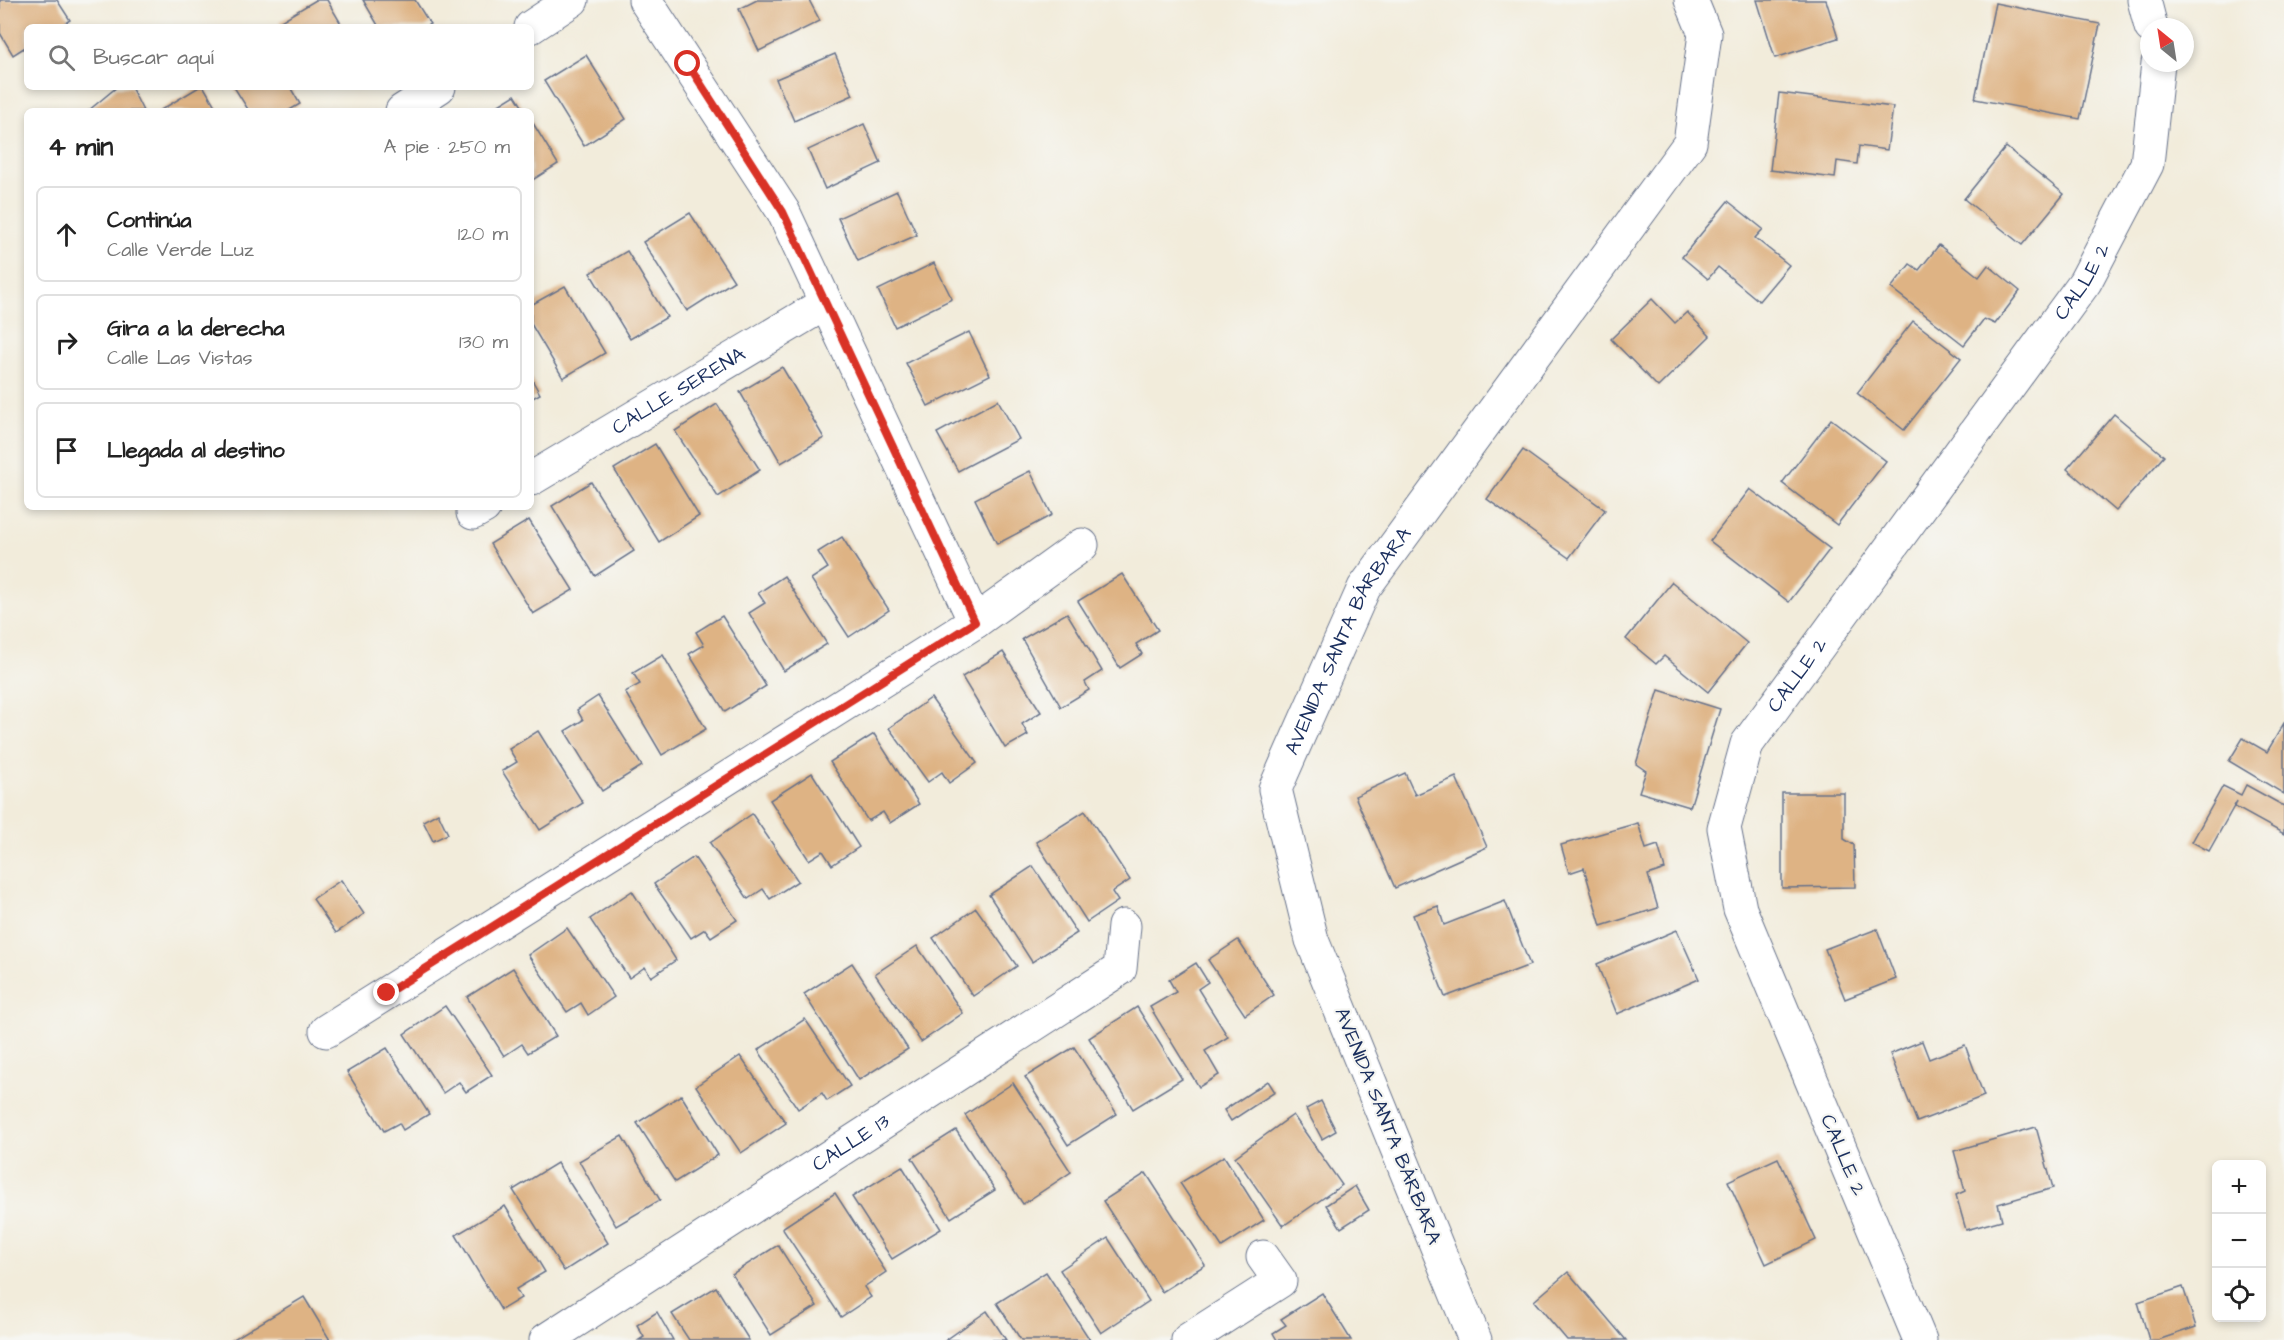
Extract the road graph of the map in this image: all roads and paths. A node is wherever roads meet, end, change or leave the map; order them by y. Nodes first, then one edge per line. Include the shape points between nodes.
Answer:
1 (572, 0) edge
2 (645, 0) edge
3 (1692, 0) edge
4 (2144, 0) edge
5 (2149, 18) edge
6 (534, 25) edge
7 (2157, 72) edge
8 (434, 90) edge
9 (407, 108) edge
10 (826, 303) junction
11 (534, 477) edge
12 (1082, 545) dead end
13 (975, 622) junction
14 (1124, 926) dead end
15 (326, 1031) dead end
16 (1263, 1257) dead end
17 (546, 1340) edge
18 (1188, 1340) edge
19 (1475, 1340) edge
20 (1920, 1340) edge

1 - 6 street
2 - 10 street via 783,212
3 - 19 street, AVENIDA SANTA BÁRBARA via 1705,34 1690,143 1364,588 1275,789 1312,940
4 - 5 street
7 - 20 street, CALLE 2 via 2147,164 2085,282 1747,744 1724,828 1740,909
8 - 9 street
10 - 11 street, CALLE SERENA
10 - 13 street
12 - 13 street
13 - 15 street
14 - 17 street, CALLE 13 via 1120,969
16 - 18 street via 1280,1281

